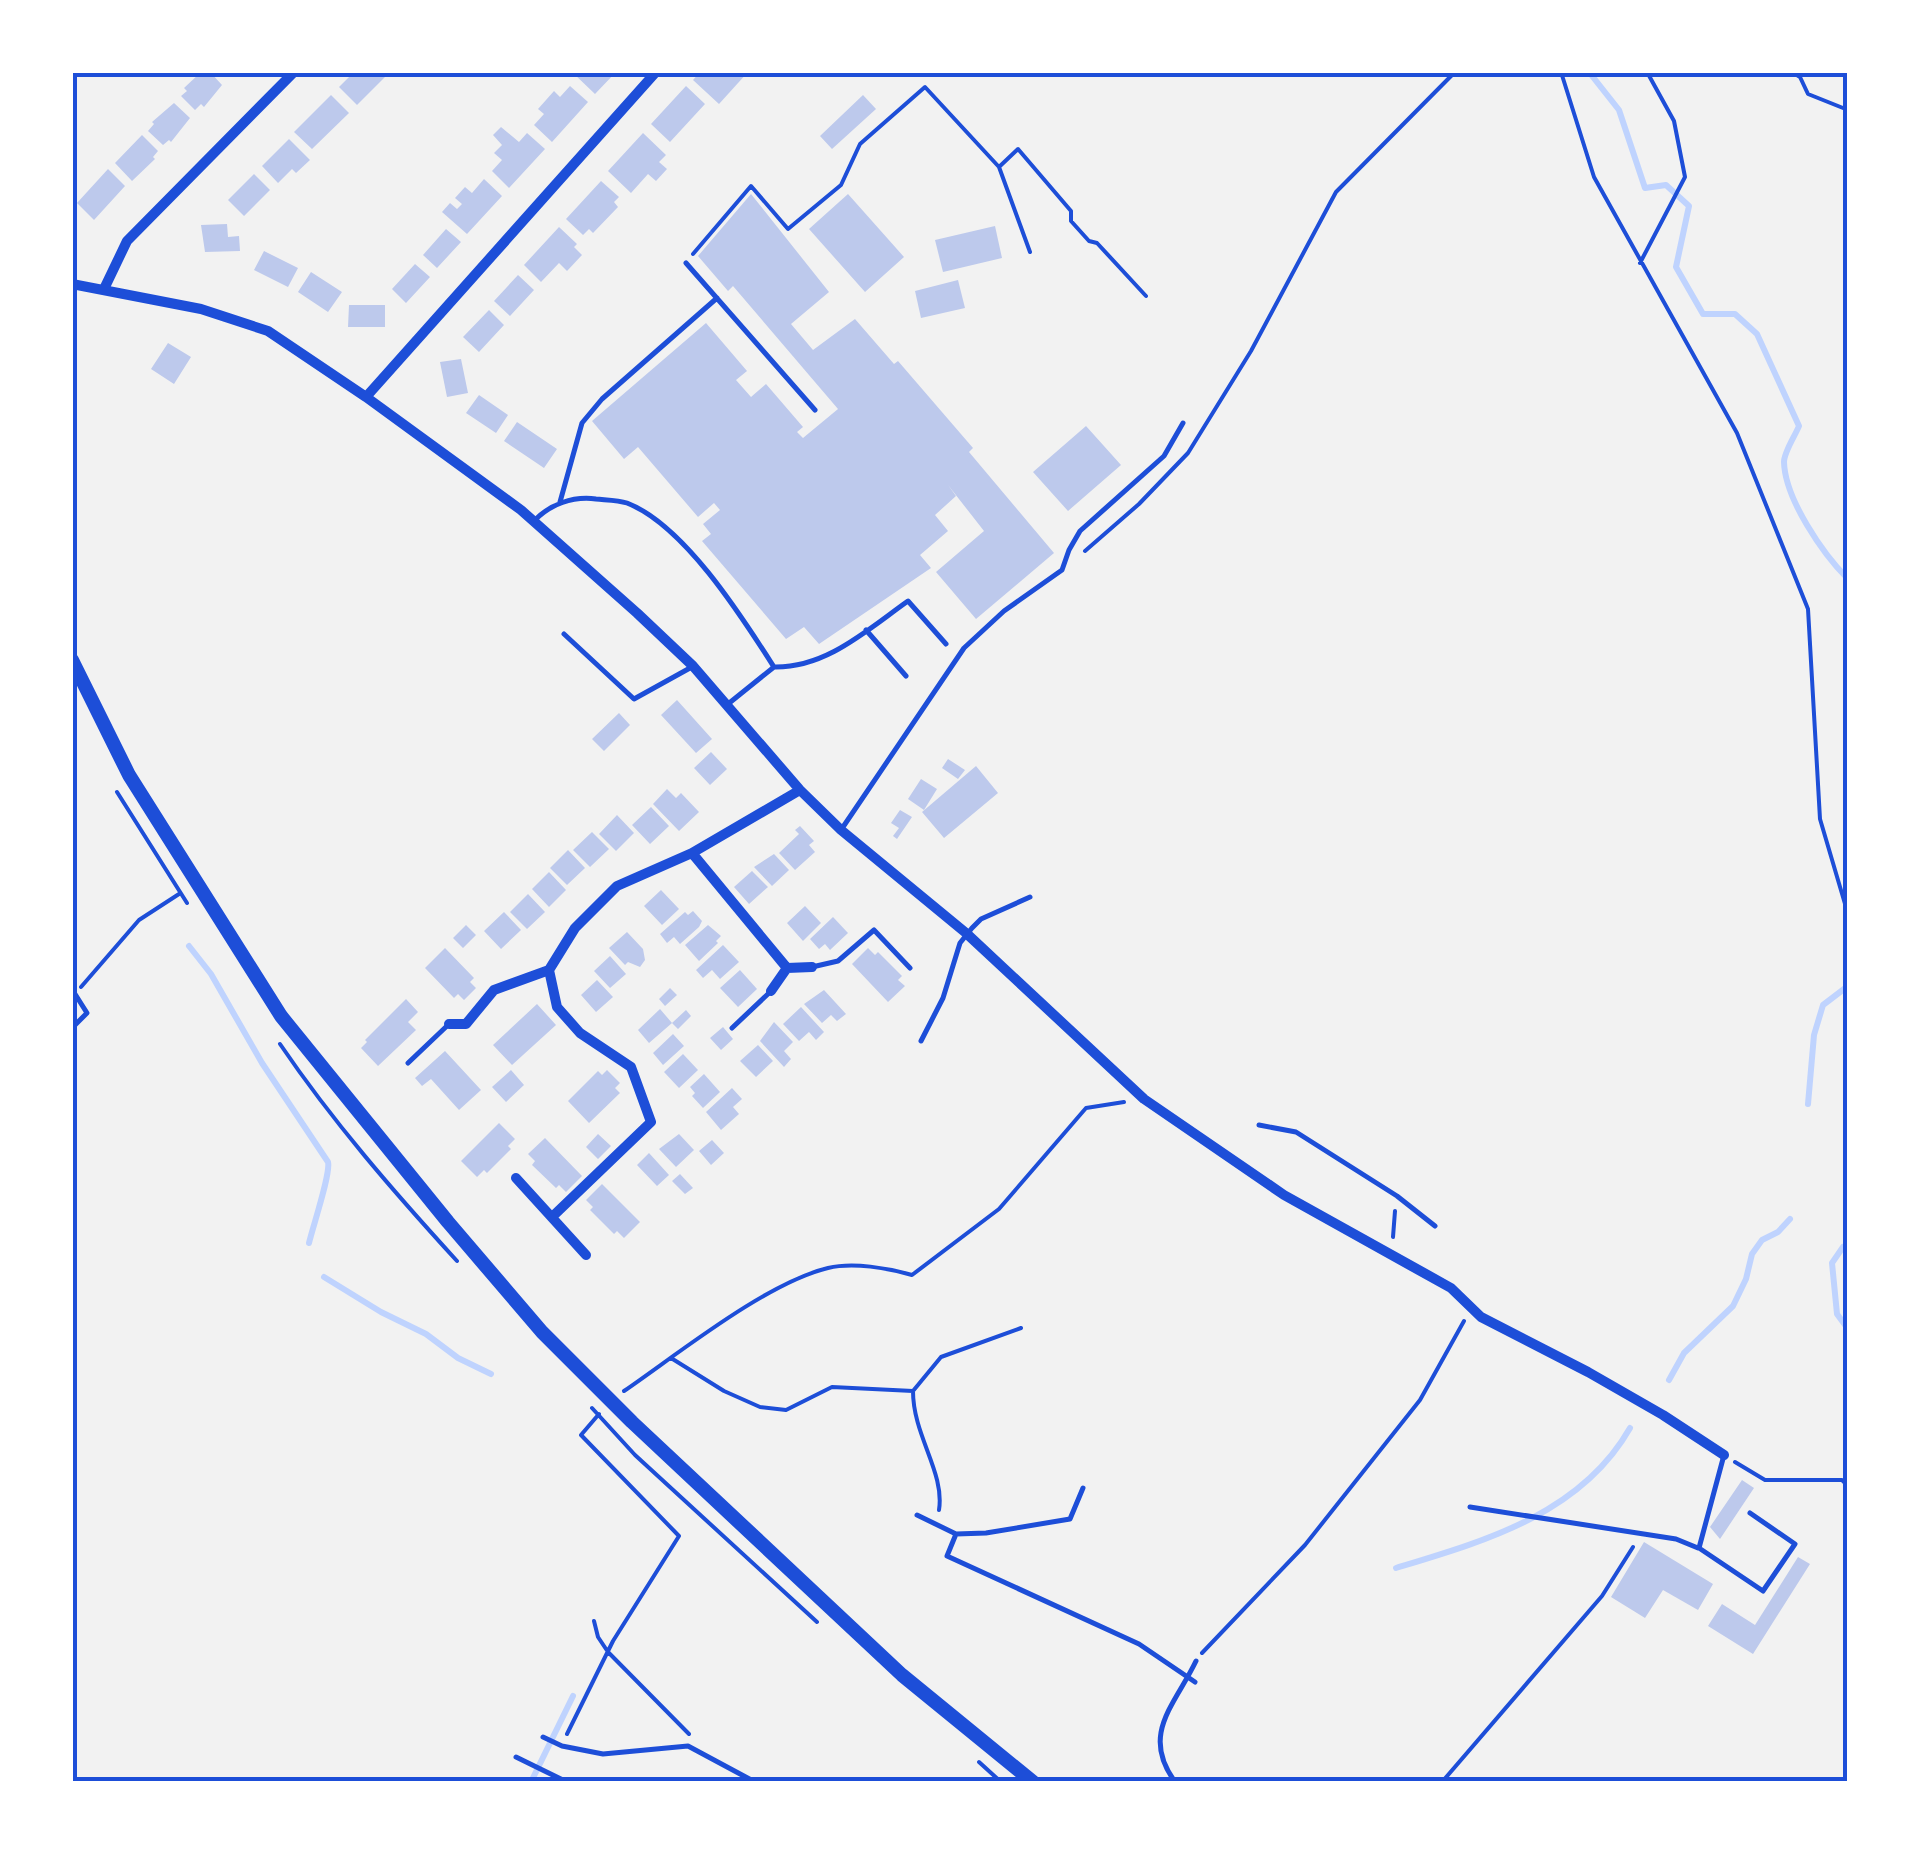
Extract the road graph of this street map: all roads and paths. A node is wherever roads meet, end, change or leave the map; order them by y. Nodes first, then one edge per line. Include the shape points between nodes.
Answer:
1 (294, 72) edge
2 (656, 72) edge
3 (1455, 72) edge
4 (1561, 72) edge
5 (1647, 72) edge
6 (1792, 72) edge
7 (1848, 110) edge
8 (999, 167) junction
9 (1030, 252) dead end
10 (686, 263) joint
11 (1640, 263) junction
12 (72, 284) edge
13 (104, 290) junction
14 (1146, 296) dead end
15 (717, 298) junction
16 (366, 397) junction
17 (815, 410) dead end
18 (1183, 423) dead end
19 (560, 502) junction
20 (534, 521) junction
21 (1062, 570) junction
22 (866, 630) junction
23 (564, 634) dead end
24 (946, 644) dead end
25 (72, 660) edge
26 (693, 666) junction
27 (774, 667) junction
28 (906, 676) dead end
29 (728, 704) junction
30 (800, 790) junction
31 (841, 830) junction
32 (692, 854) junction
33 (195, 883) junction
34 (1030, 897) dead end
35 (1848, 914) edge
36 (969, 936) junction
37 (812, 967) joint
38 (787, 968) junction
39 (910, 968) dead end
40 (549, 970) junction
41 (771, 991) joint
42 (74, 995) edge
43 (450, 1024) joint
44 (466, 1024) junction
45 (72, 1028) edge
46 (732, 1028) dead end
47 (474, 1038) dead end
48 (920, 1041) dead end
49 (408, 1064) dead end
50 (1144, 1099) junction
51 (1259, 1124) dead end
52 (516, 1178) dead end
53 (1396, 1196) junction
54 (552, 1217) junction
55 (1435, 1226) dead end
56 (586, 1255) dead end
57 (1391, 1255) junction
58 (1471, 1307) junction
59 (1021, 1328) dead end
60 (671, 1358) junction
61 (913, 1391) junction
62 (610, 1400) junction
63 (1724, 1455) junction
64 (1848, 1486) edge
65 (1083, 1488) dead end
66 (1470, 1508) dead end
67 (1750, 1513) dead end
68 (916, 1514) dead end
69 (936, 1524) junction
70 (956, 1534) junction
71 (1640, 1534) junction
72 (1698, 1548) junction
73 (594, 1621) dead end
74 (608, 1652) junction
75 (1196, 1661) joint
76 (1188, 1678) junction
77 (1195, 1682) dead end
78 (544, 1736) dead end
79 (562, 1746) junction
80 (516, 1757) dead end
81 (708, 1758) junction
82 (567, 1782) edge
83 (755, 1782) edge
84 (1033, 1782) edge
85 (1174, 1782) edge
86 (1442, 1782) edge

1 - 13 street via 127,241
2 - 16 street
3 - 21 path via 1336,192 1188,454
4 - 11 path via 1594,177
5 - 11 path via 1674,121 1684,178
6 - 7 path via 1808,94
8 - 9 path
8 - 10 path via 925,87 860,144 841,184 788,229 751,186
8 - 14 path via 1018,150 1071,212 1071,221
10 - 15 lane
11 - 35 path via 1738,433 1808,610 1820,819
12 - 13 street
13 - 16 street via 201,309 268,332
15 - 17 lane
15 - 19 lane via 582,424
16 - 20 street
18 - 21 lane via 1164,456 1080,531
19 - 20 lane
19 - 27 lane via 626,503 660,523 724,592
20 - 26 street
21 - 31 lane via 964,648
22 - 24 lane via 908,601
22 - 27 lane via 813,662
22 - 28 lane
23 - 26 lane via 634,699
25 - 33 street via 129,775
26 - 29 street
27 - 29 lane
29 - 30 street
30 - 31 street
30 - 32 street
31 - 36 street
32 - 38 street
32 - 40 street via 617,886 576,928
33 - 42 path via 139,920
33 - 62 street via 306,1051 542,1332
34 - 36 lane via 981,919
36 - 48 lane
36 - 50 street
37 - 38 street
37 - 39 lane via 838,960 874,930
38 - 41 street
40 - 44 street via 494,990
40 - 54 street via 557,1006 580,1032 631,1067 651,1122
41 - 46 lane
42 - 45 lane via 86,1013
43 - 44 street
43 - 49 lane
44 - 47 street
50 - 57 street via 1284,1195
50 - 60 path via 1086,1108 999,1209 912,1275 830,1267 768,1294
51 - 53 lane via 1296,1132
52 - 54 street
53 - 55 lane
53 - 57 path
54 - 56 street
57 - 58 street via 1451,1288
58 - 63 street
58 - 75 path via 1420,1400 1304,1544
59 - 61 path via 941,1357
60 - 61 path via 724,1391 786,1410 832,1387
60 - 62 path
61 - 69 path via 913,1414 941,1494
62 - 74 path via 581,1435 678,1536
62 - 84 street via 902,1675
63 - 64 path via 1765,1480 1842,1480
63 - 72 lane
65 - 70 lane via 1070,1519
66 - 71 lane
67 - 72 lane via 1795,1544 1764,1591
68 - 69 lane
69 - 70 lane
70 - 76 lane via 947,1556 1138,1644
71 - 72 lane
71 - 86 path via 1602,1596
73 - 74 path
74 - 79 path
74 - 81 path
75 - 76 lane
76 - 77 lane
76 - 85 lane via 1160,1730 1162,1765
78 - 79 lane
79 - 81 lane via 603,1754 688,1746
80 - 82 lane
81 - 83 lane

